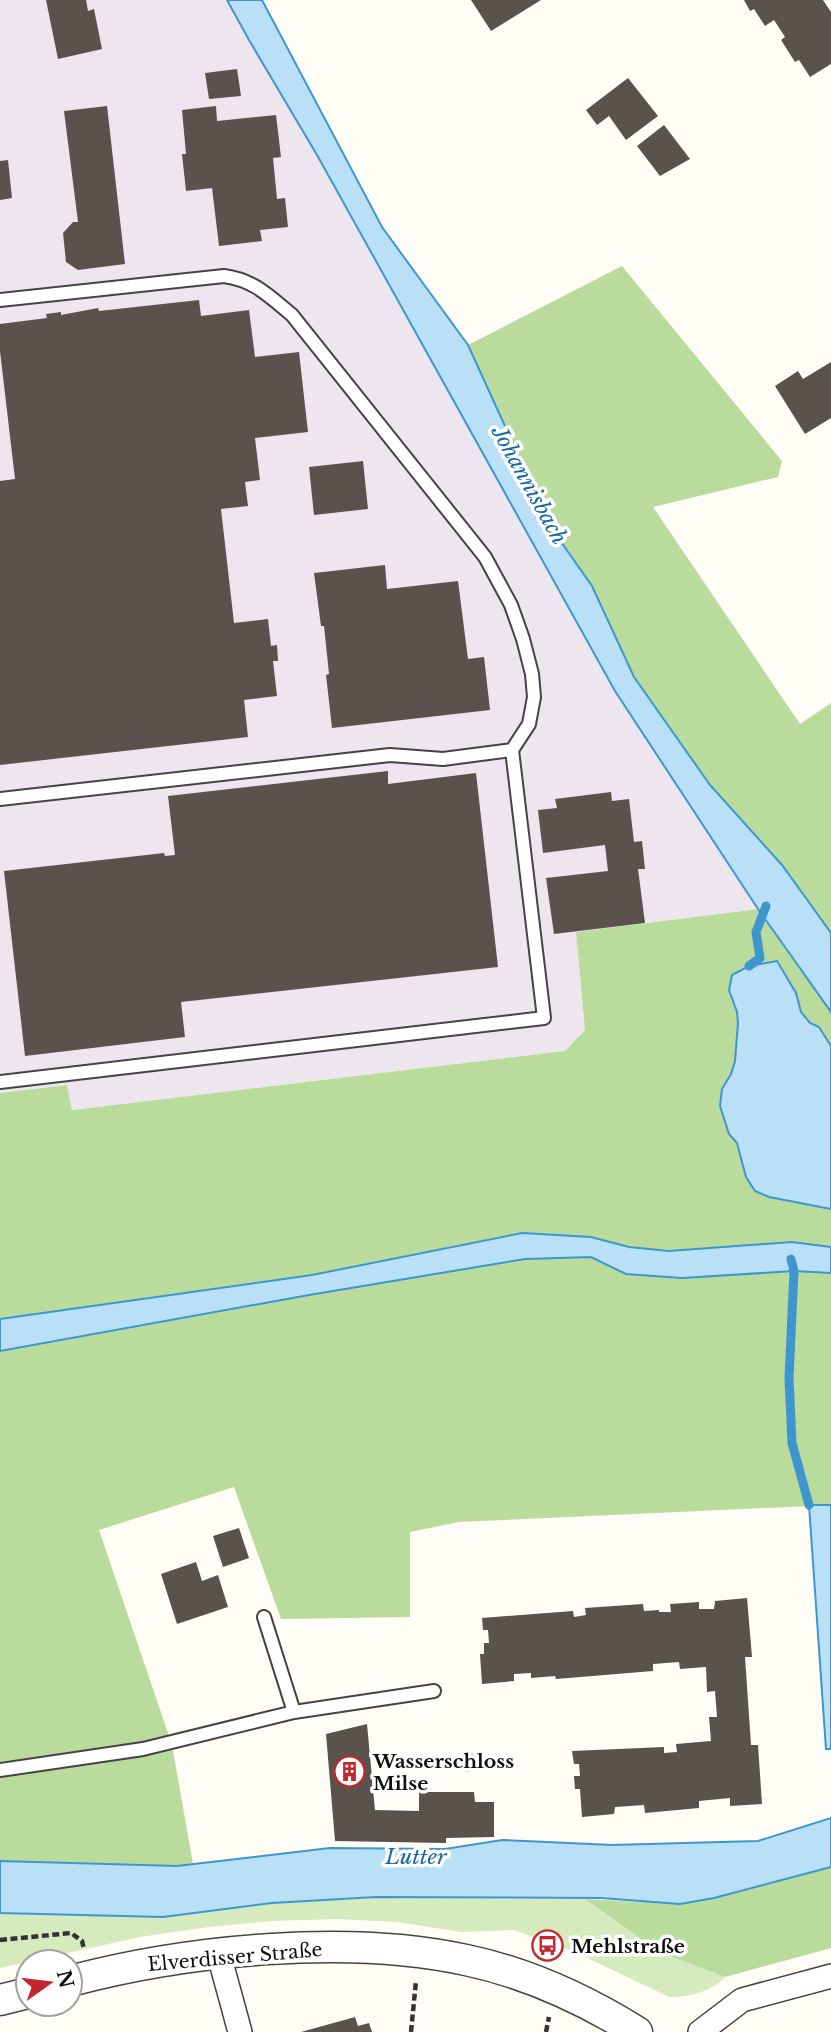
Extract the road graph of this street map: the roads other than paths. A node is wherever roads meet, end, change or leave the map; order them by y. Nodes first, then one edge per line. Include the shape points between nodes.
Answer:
1 (0, 300) edge
2 (512, 750) junction
3 (0, 799) edge
4 (0, 1082) edge
5 (264, 1617) dead end
6 (434, 1691) dead end
7 (294, 1712) junction
8 (0, 1770) edge
9 (219, 1955) junction
10 (831, 1976) edge
11 (84, 1978) edge
12 (240, 2032) edge
13 (637, 2032) edge
14 (700, 2032) edge

1 - 2 lane via 224,276 261,289 292,315 485,557 511,605 532,674 534,697 529,724
2 - 3 lane via 443,759 390,755
2 - 4 lane via 544,1018
5 - 7 lane
6 - 7 lane
7 - 8 lane via 144,1749
9 - 11 street, Elverdisser Straße
9 - 12 street
9 - 13 street, Elverdisser Straße via 320,1948 418,1952 467,1960 564,1991
10 - 14 street via 742,2000

